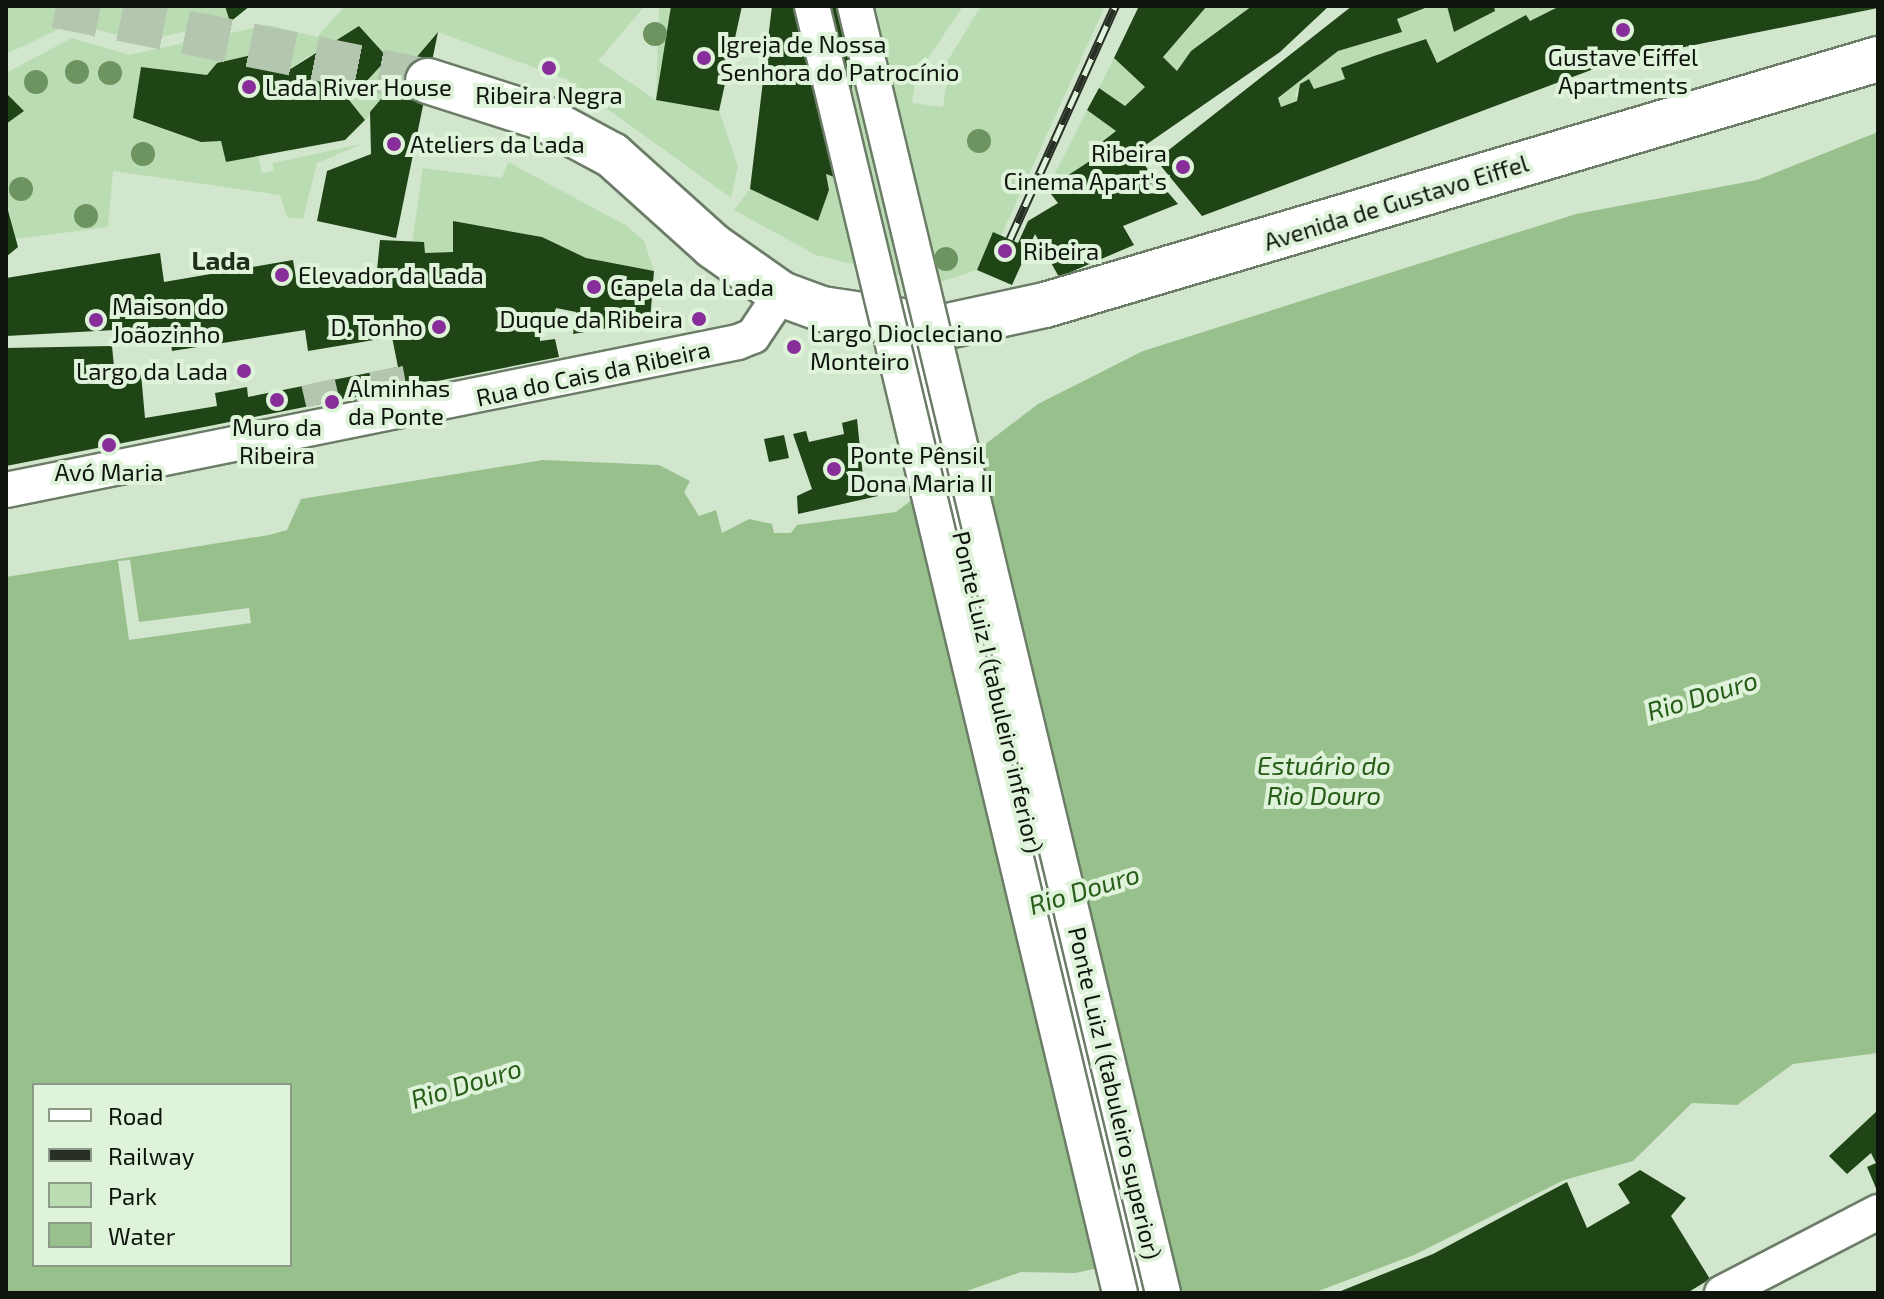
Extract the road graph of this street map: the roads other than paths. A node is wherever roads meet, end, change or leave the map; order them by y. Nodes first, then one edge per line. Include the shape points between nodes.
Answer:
1 (812, 6) edge
2 (855, 6) edge
3 (1878, 59) edge
4 (428, 81) tunnel mouth
5 (781, 294) junction
6 (910, 324) junction
7 (15, 488) edge
8 (6, 516) edge
9 (1878, 1212) edge
10 (1120, 1293) edge
11 (1140, 1293) edge
12 (1163, 1293) edge
13 (1722, 1293) edge

1 - 10 street, Ponte Luiz I (tabuleiro superior), bridge
2 - 12 street, Ponte Luiz I (tabuleiro superior), bridge
3 - 6 main road, Avenida de Gustavo Eiffel via 1045,305 943,327
4 - 5 main road, Avenida de Gustavo Eiffel via 541,117 612,155 713,246
5 - 6 main road, Avenida de Gustavo Eiffel via 822,309
5 - 7 street, Rua do Cais da Ribeira via 753,336 738,342
6 - 11 main road, Ponte Luiz I (tabuleiro inferior)
7 - 8 street
9 - 13 street

